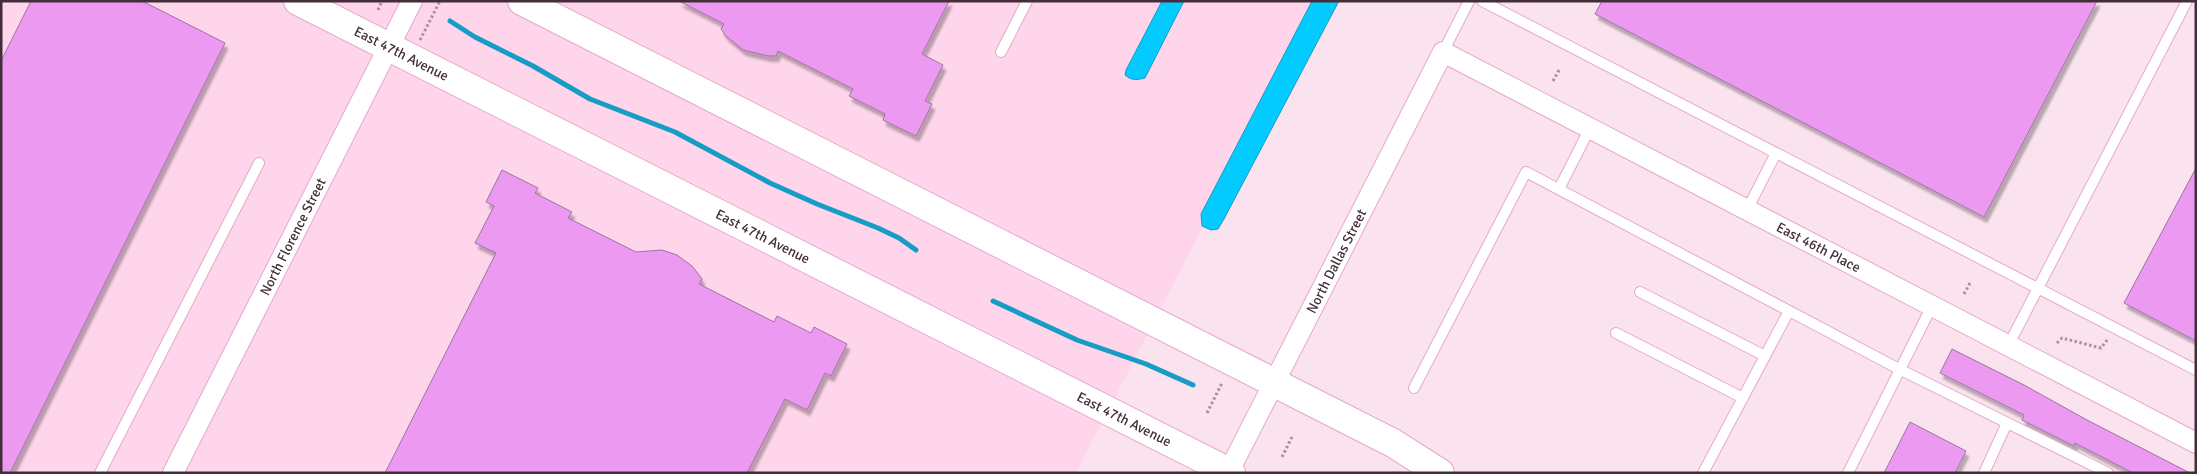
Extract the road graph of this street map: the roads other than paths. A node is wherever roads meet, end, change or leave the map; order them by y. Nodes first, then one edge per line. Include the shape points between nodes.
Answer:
1 (298, 1) edge
2 (412, 1) edge
3 (522, 1) edge
4 (1027, 1) edge
5 (1468, 1) edge
6 (1482, 1) edge
7 (2187, 1) edge
8 (388, 47) junction
9 (1001, 52) dead end
10 (1443, 52) junction
11 (1590, 128) junction
12 (1776, 153) junction
13 (259, 162) dead end
14 (1559, 189) junction
15 (1746, 210) junction
16 (2038, 288) junction
17 (1640, 292) dead end
18 (1932, 306) junction
19 (1789, 311) junction
20 (1616, 333) dead end
21 (2008, 346) junction
22 (1765, 356) junction
23 (1901, 370) junction
24 (2196, 370) edge
25 (1273, 383) junction
26 (1414, 388) dead end
27 (1743, 398) junction
28 (2007, 422) junction
29 (2196, 443) edge
30 (1229, 472) edge
31 (1985, 472) edge
32 (100, 473) edge
33 (173, 473) edge
34 (1440, 473) edge
35 (1703, 473) edge
36 (1848, 473) edge
37 (2108, 473) edge

1 - 8 main road, East 47th Avenue
2 - 8 street, North Florence Street
3 - 25 main road
4 - 9 lane
5 - 10 lane
6 - 12 lane
7 - 16 lane
8 - 30 main road, East 47th Avenue
8 - 33 street, North Florence Street
10 - 11 street, East 46th Place
10 - 25 street, North Dallas Street
11 - 14 lane
11 - 15 street, East 46th Place
12 - 15 lane
12 - 16 lane
13 - 32 lane
14 - 19 lane
14 - 26 lane via 1526,172
15 - 18 street, East 46th Place
16 - 21 lane
16 - 24 lane
17 - 22 lane
18 - 21 street, East 46th Place
18 - 23 lane
19 - 22 lane
19 - 23 lane
20 - 27 lane
21 - 29 street, East 46th Place
22 - 27 lane
23 - 28 lane
23 - 36 lane
25 - 30 street, North Dallas Street
25 - 34 main road via 1393,443
27 - 35 lane
28 - 31 lane
28 - 37 lane

